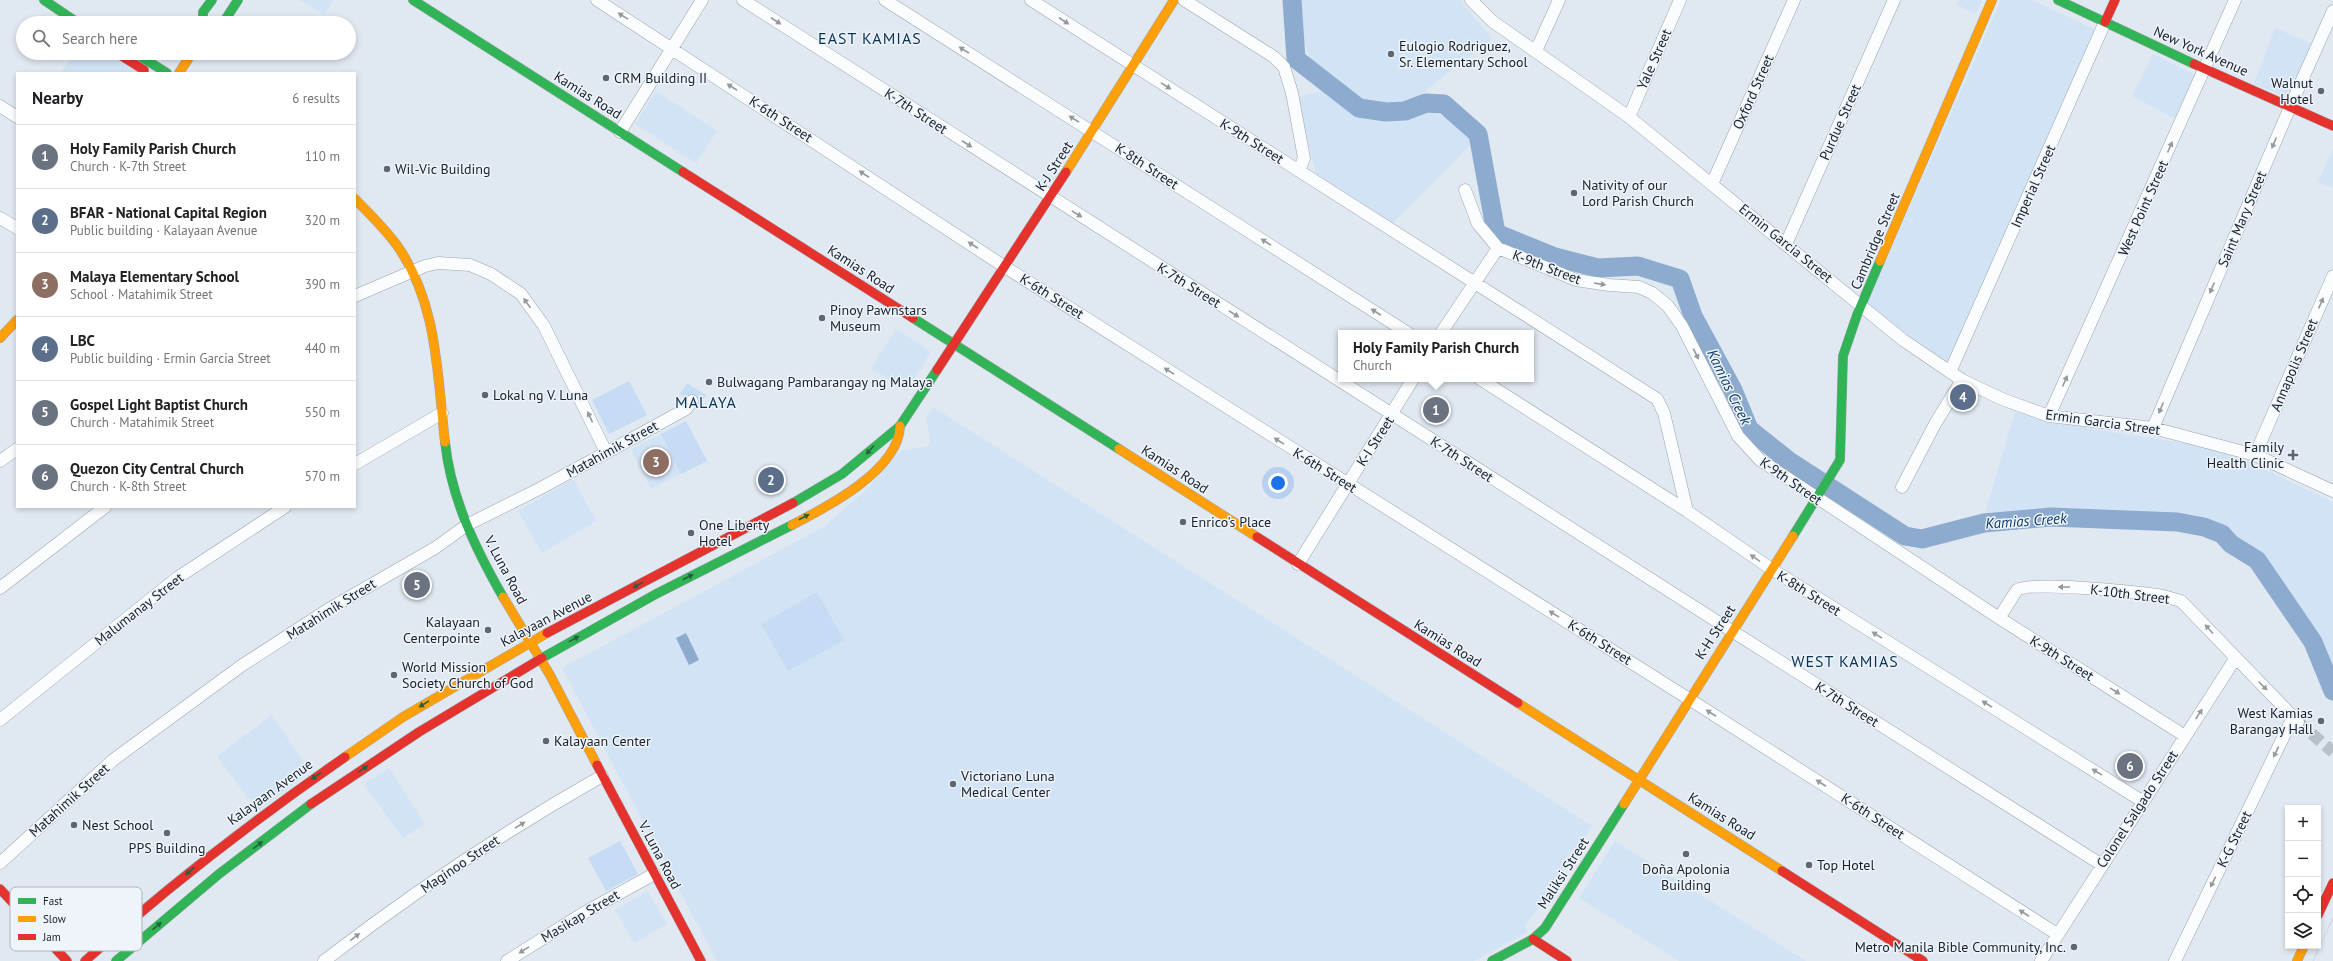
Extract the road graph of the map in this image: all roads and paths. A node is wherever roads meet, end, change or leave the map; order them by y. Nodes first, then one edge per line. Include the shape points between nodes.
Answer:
1 (44, 0) edge
2 (212, 0) edge
3 (238, 0) edge
4 (413, 0) edge
5 (597, 0) edge
6 (702, 0) edge
7 (743, 0) edge
8 (885, 0) edge
9 (1031, 0) edge
10 (1174, 0) edge
11 (1184, 0) edge
12 (1471, 0) edge
13 (1559, 0) edge
14 (1680, 0) edge
15 (1794, 0) edge
16 (1894, 0) edge
17 (1992, 0) edge
18 (2058, 0) edge
19 (2115, 0) edge
20 (2235, 0) edge
21 (2333, 11) edge
22 (68, 16) edge
23 (203, 16) edge
24 (228, 16) edge
25 (2105, 22) junction
26 (671, 47) junction
27 (1536, 52) junction
28 (128, 60) edge
29 (146, 60) edge
30 (187, 60) edge
31 (1133, 65) junction
32 (2204, 69) junction
33 (146, 72) edge
34 (165, 72) edge
35 (180, 72) edge
36 (0, 106) edge
37 (2290, 107) junction
38 (16, 116) edge
39 (1629, 117) junction
40 (2333, 126) edge
41 (1093, 131) junction
42 (620, 132) junction
43 (1299, 171) junction
44 (1712, 184) junction
45 (1465, 190) dead end
46 (1050, 198) junction
47 (356, 200) edge
48 (0, 218) edge
49 (16, 227) edge
50 (1786, 244) junction
51 (1498, 248) junction
52 (1005, 267) junction
53 (413, 271) junction
54 (2333, 276) edge
55 (1474, 283) junction
56 (356, 296) edge
57 (1862, 306) junction
58 (16, 321) edge
59 (1403, 330) edge
60 (1443, 330) edge
61 (1, 335) edge
62 (953, 344) junction
63 (1950, 372) junction
64 (1338, 380) edge
65 (1962, 380) junction
66 (1341, 382) edge
67 (1411, 382) edge
68 (1485, 382) edge
69 (692, 402) dead end
70 (442, 413) junction
71 (1392, 414) junction
72 (2049, 416) junction
73 (900, 426) junction
74 (2152, 428) junction
75 (16, 450) edge
76 (606, 452) junction
77 (2255, 455) junction
78 (0, 461) edge
79 (356, 463) edge
80 (1347, 484) junction
81 (1902, 486) dead end
82 (2333, 491) edge
83 (1819, 497) junction
84 (104, 508) edge
85 (282, 508) edge
86 (1687, 511) junction
87 (467, 525) junction
88 (1298, 564) junction
89 (1773, 570) junction
90 (0, 588) edge
91 (1999, 618) junction
92 (1732, 631) junction
93 (531, 643) junction
94 (540, 658) junction
95 (2235, 659) junction
96 (1690, 699) junction
97 (2296, 719) joint
98 (0, 720) edge
99 (2185, 736) junction
100 (602, 776) junction
101 (1638, 780) junction
102 (2142, 800) junction
103 (0, 863) edge
104 (2102, 865) junction
105 (654, 874) junction
106 (2333, 883) edge
107 (0, 889) edge
108 (10, 900) edge
109 (142, 910) edge
110 (2319, 913) edge
111 (2057, 934) junction
112 (142, 939) edge
113 (1533, 940) junction
114 (2303, 949) edge
115 (58, 951) edge
116 (96, 951) edge
117 (128, 951) edge
118 (67, 961) edge
119 (85, 961) edge
120 (116, 961) edge
121 (324, 961) edge
122 (507, 961) edge
123 (701, 961) edge
124 (1492, 961) edge
125 (1567, 961) edge
126 (1923, 961) edge
127 (2041, 961) edge
128 (2175, 961) edge
129 (2297, 961) edge

1 - 22 main road
2 - 23 main road
3 - 24 main road
4 - 42 main road, Kamias Road
26 -> 5 street, K-6th Street
6 - 26 street
7 -> 46 street, K-7th Street
41 -> 8 street, K-8th Street
9 -> 31 street, K-9th Street
10 - 31 main road, K-J Street
11 - 43 street via 1274,57 1284,67 1292,93 1304,158
12 - 27 street, Ermin Garcia Street via 1492,20
13 - 27 street
14 - 39 street, Yale Street
15 - 44 street, Oxford Street
16 - 50 street, Purdue Street
17 - 57 main road, Cambridge Street
18 - 25 main road, New York Avenue
19 - 25 main road, Imperial Street
20 - 32 street, West Point Street
21 - 37 street, Saint Mary Street
25 - 32 main road, New York Avenue
25 - 63 street, Imperial Street
26 - 42 street
52 -> 26 street, K-6th Street
27 - 39 street, Ermin Garcia Street
28 - 33 main road
29 - 34 main road
30 - 35 main road
31 - 41 main road, K-J Street
31 -> 43 street, K-9th Street
32 - 37 main road, New York Avenue
72 -> 32 street, West Point Street
36 - 38 street
37 - 40 main road, New York Avenue
37 -> 74 street, Saint Mary Street
39 - 44 street, Ermin Garcia Street
41 - 46 main road, K-J Street
59 -> 41 street, K-8th Street
42 - 62 main road, Kamias Road
43 - 55 street, K-9th Street
44 - 50 street, Ermin Garcia Street
45 - 51 street, K-9th Street via 1478,224
46 - 52 main road, K-J Street
46 -> 64 street, K-7th Street
47 - 53 main road, V. Luna Road via 385,229
48 - 49 street
50 - 57 street, Ermin Garcia Street
51 - 55 street
51 -> 83 street, K-9th Street via 1576,280 1639,286 1652,293 1668,306 1682,326 1738,436 1760,460
52 - 62 main road, K-J Street
80 -> 52 street, K-6th Street
53 - 56 street
53 - 70 main road, V. Luna Road via 435,337
76 -> 53 street via 544,326 521,294 491,274 470,265 438,263
77 -> 54 street, Annapolis Street
55 - 60 street
55 - 86 street, K-9th Street via 1657,399 1664,413
57 - 63 street, Ermin Garcia Street via 1903,340
57 - 83 main road, Cambridge Street via 1843,356 1840,460
58 - 61 main road
62 - 73 main road, Kalayaan Avenue
62 - 88 main road, Kamias Road
63 - 65 street, Ermin Garcia Street
65 - 72 street, Ermin Garcia Street via 2002,399
65 - 81 street
66 -> 71 street, K-7th Street
67 - 71 street, K-I Street
68 - 86 street, K-8th Street
69 - 76 street, Matahimik Street via 686,409
70 - 79 street
70 - 87 main road, V. Luna Road via 447,463 454,493
71 - 80 street, K-I Street
71 - 92 street, K-7th Street
72 - 74 street, Ermin Garcia Street
73 -> 93 main road, Kalayaan Avenue via 842,474 808,495
94 -> 73 main road, Kalayaan Avenue via 850,490 874,472 890,455 897,444
74 - 77 street, Ermin Garcia Street
75 - 78 street
76 - 87 street, Matahimik Street via 539,490
77 - 82 street, Ermin Garcia Street
80 - 88 street, K-I Street
96 -> 80 street, K-6th Street
83 - 89 main road, K-H Street
83 - 91 street, K-9th Street
84 - 90 street
85 - 98 street, Malumanay Street via 177,578
89 -> 86 street, K-8th Street
87 - 93 main road, V. Luna Road
87 - 103 street, Matahimik Street via 435,548 329,609 241,666 113,760
88 - 101 main road, Kamias Road
89 - 92 main road, K-H Street
102 -> 89 street, K-8th Street
95 -> 91 street, K-10th Street via 2188,607 2159,595 2070,587 2020,588
91 -> 99 street, K-9th Street
92 - 96 main road, K-H Street
92 - 104 street, K-7th Street
93 - 94 main road, V. Luna Road
93 -> 109 main road, Kalayaan Avenue via 428,702 281,801
94 - 100 main road, V. Luna Road
112 -> 94 main road, Kalayaan Avenue via 217,876 326,793
95 -> 97 street, K-10th Street
99 -> 95 street, Colonel Salgado Street
96 - 101 main road, K-H Street
111 -> 96 street, K-6th Street
97 -> 128 street, K-G Street
99 - 102 street, Colonel Salgado Street
100 - 105 main road, V. Luna Road
121 -> 100 street, Maginoo Street via 421,889 493,841
101 - 113 main road, Maliksi Street via 1544,928
101 - 126 main road, Kamias Road
102 - 104 street, Colonel Salgado Street
104 - 111 street, Colonel Salgado Street
105 -> 122 street, Masikap Street via 582,914
105 - 123 main road, V. Luna Road
106 - 110 main road
107 - 108 main road
111 - 127 street, Colonel Salgado Street
113 - 124 main road, Maliksi Street
113 - 125 main road
114 - 129 main road
115 - 118 main road
116 -> 119 main road, Kalayaan Avenue
120 -> 117 main road, Kalayaan Avenue

